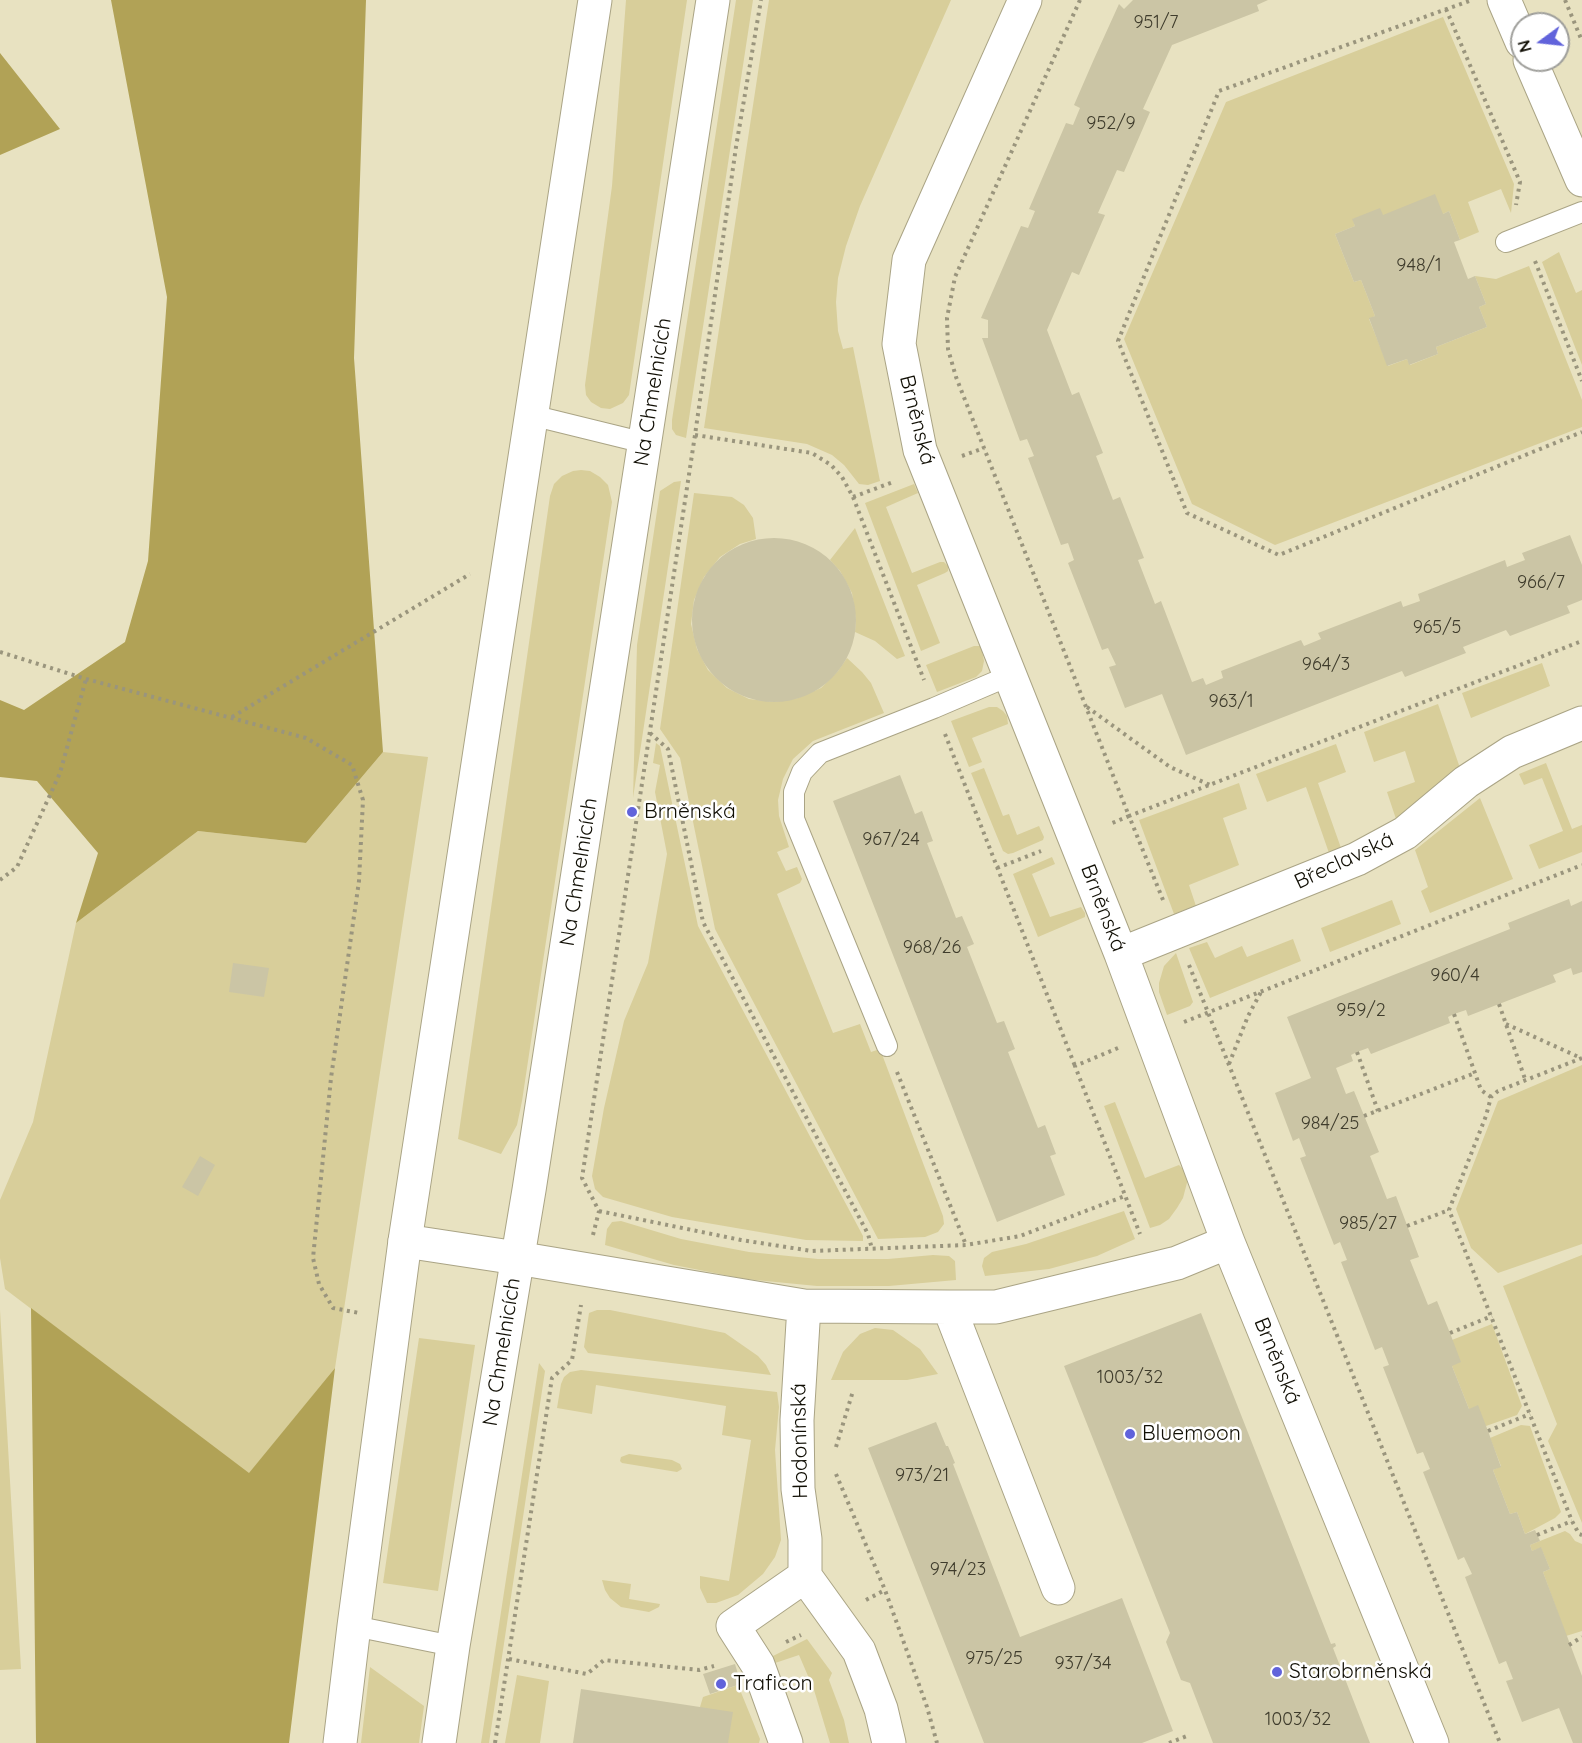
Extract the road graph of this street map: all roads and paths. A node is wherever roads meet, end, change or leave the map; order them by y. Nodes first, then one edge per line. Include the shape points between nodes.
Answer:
1 (595, 0) edge
2 (713, 0) edge
3 (761, 0) edge
4 (1025, 0) edge
5 (1080, 0) edge
6 (1471, 0) edge
7 (1504, 0) edge
8 (1565, 0) edge
9 (1460, 2) edge
10 (1446, 9) junction
11 (1510, 14) edge
12 (1582, 41) edge
13 (1535, 72) edge
14 (1582, 180) edge
15 (1582, 212) edge
16 (1525, 235) junction
17 (1506, 242) dead end
18 (1582, 381) edge
19 (531, 415) junction
20 (1582, 432) edge
21 (695, 435) junction
22 (645, 443) junction
23 (984, 448) junction
24 (928, 469) junction
25 (853, 496) junction
26 (511, 550) junction
27 (1582, 641) edge
28 (0, 652) edge
29 (1011, 675) junction
30 (86, 679) junction
31 (1086, 707) junction
32 (934, 708) junction
33 (232, 718) junction
34 (1582, 723) edge
35 (650, 733) junction
36 (1210, 785) junction
37 (1130, 816) junction
38 (1582, 865) edge
39 (0, 880) edge
40 (1176, 932) junction
41 (1120, 954) junction
42 (1261, 992) junction
43 (1499, 1004) dead end
44 (1208, 1013) junction
45 (1454, 1014) dead end
46 (1506, 1024) junction
47 (1151, 1035) junction
48 (886, 1046) joint
49 (1358, 1052) dead end
50 (1582, 1058) edge
51 (1229, 1064) junction
52 (1075, 1066) junction
53 (1475, 1073) junction
54 (1525, 1079) junction
55 (1491, 1098) junction
56 (1378, 1111) junction
57 (1364, 1116) dead end
58 (1125, 1196) junction
59 (1449, 1210) junction
60 (1407, 1226) dead end
61 (405, 1241) junction
62 (1228, 1242) junction
63 (966, 1245) junction
64 (872, 1249) junction
65 (518, 1258) junction
66 (1153, 1269) junction
67 (804, 1306) junction
68 (949, 1307) junction
69 (1492, 1316) junction
70 (394, 1321) junction
71 (1450, 1333) dead end
72 (572, 1360) dead end
73 (853, 1391) dead end
74 (1530, 1414) junction
75 (1488, 1431) dead end
76 (835, 1453) dead end
77 (831, 1463) dead end
78 (1572, 1521) junction
79 (1537, 1535) dead end
80 (1582, 1535) edge
81 (805, 1576) junction
82 (1058, 1588) dead end
83 (885, 1590) junction
84 (835, 1618) junction
85 (354, 1626) junction
86 (1582, 1637) edge
87 (1569, 1645) dead end
88 (453, 1646) junction
89 (752, 1655) junction
90 (509, 1659) junction
91 (1187, 1736) dead end
92 (340, 1743) edge
93 (440, 1743) edge
94 (495, 1743) edge
95 (786, 1743) edge
96 (889, 1743) edge
97 (937, 1743) edge
98 (1169, 1743) edge
99 (1432, 1743) edge
100 (1500, 1743) edge

1 - 19 street
2 - 22 street, Na Chmelnicích
3 - 21 path
4 - 24 street, Brněnská via 909,260 899,344 920,450
5 - 23 path via 955,277 947,318 948,349
6 - 9 path
7 - 11 street
8 - 12 path
9 - 10 path
10 - 16 path via 1520,182 1516,210
10 - 20 path via 1219,90 1118,341 1187,513 1279,555
13 - 14 street
15 - 16 lane
16 - 17 lane
16 - 18 path
19 - 22 lane
19 - 26 street
21 - 25 path via 812,453 831,465
21 - 35 path
22 - 65 street, Na Chmelnicích
23 - 24 path
23 - 31 path
24 - 25 path
24 - 29 street, Brněnská
25 - 32 path
26 - 33 path
26 - 61 street
27 - 36 path
28 - 30 path
29 - 32 lane
29 - 41 street, Brněnská
30 - 33 path
30 - 39 path via 60,773 17,867
31 - 36 path via 1170,766
31 - 37 path
32 - 48 lane via 820,753 802,772 794,792 794,819
32 - 52 path
33 - 70 path via 306,738 352,765 363,800 359,881 331,1078 313,1258 319,1284 333,1308
34 - 40 street, Břeclavská via 1512,753 1466,782 1405,833 1358,859
35 - 64 path via 668,749 703,922 868,1234
35 - 64 path via 582,1178 599,1212 812,1251
36 - 37 path
37 - 40 path
38 - 42 path
40 - 41 street, Břeclavská
40 - 44 path
41 - 47 street, Brněnská
42 - 44 path
42 - 51 path
43 - 46 path
44 - 47 path
44 - 51 path
45 - 53 path
46 - 50 path
46 - 54 path
47 - 52 path
47 - 62 street, Brněnská
48 - 63 path
49 - 56 path
50 - 54 path
51 - 100 path
52 - 58 path
53 - 55 path via 1481,1090
53 - 56 path
54 - 55 path
55 - 59 path
56 - 57 path
58 - 63 path via 1020,1236
58 - 66 path
59 - 60 path
59 - 69 path
61 - 65 street
61 - 70 street
62 - 66 street
62 - 99 street, Brněnská
63 - 64 path
65 - 67 street
65 - 88 street, Na Chmelnicích
66 - 68 street via 996,1307
67 - 68 street
67 - 81 street, Hodonínská via 797,1420
68 - 82 street
69 - 71 path
69 - 74 path
70 - 85 street
72 - 90 path via 552,1378
73 - 76 path
74 - 75 path
74 - 78 path
77 - 83 path
78 - 79 path
78 - 80 path
81 - 84 street
81 - 89 street via 732,1626
83 - 84 path
83 - 97 path
84 - 89 path
84 - 96 street via 859,1650
85 - 88 lane
85 - 92 street
86 - 87 path
88 - 93 street, Na Chmelnicích
89 - 90 path via 699,1670 604,1660 587,1674
89 - 95 street
90 - 94 path
91 - 98 path

